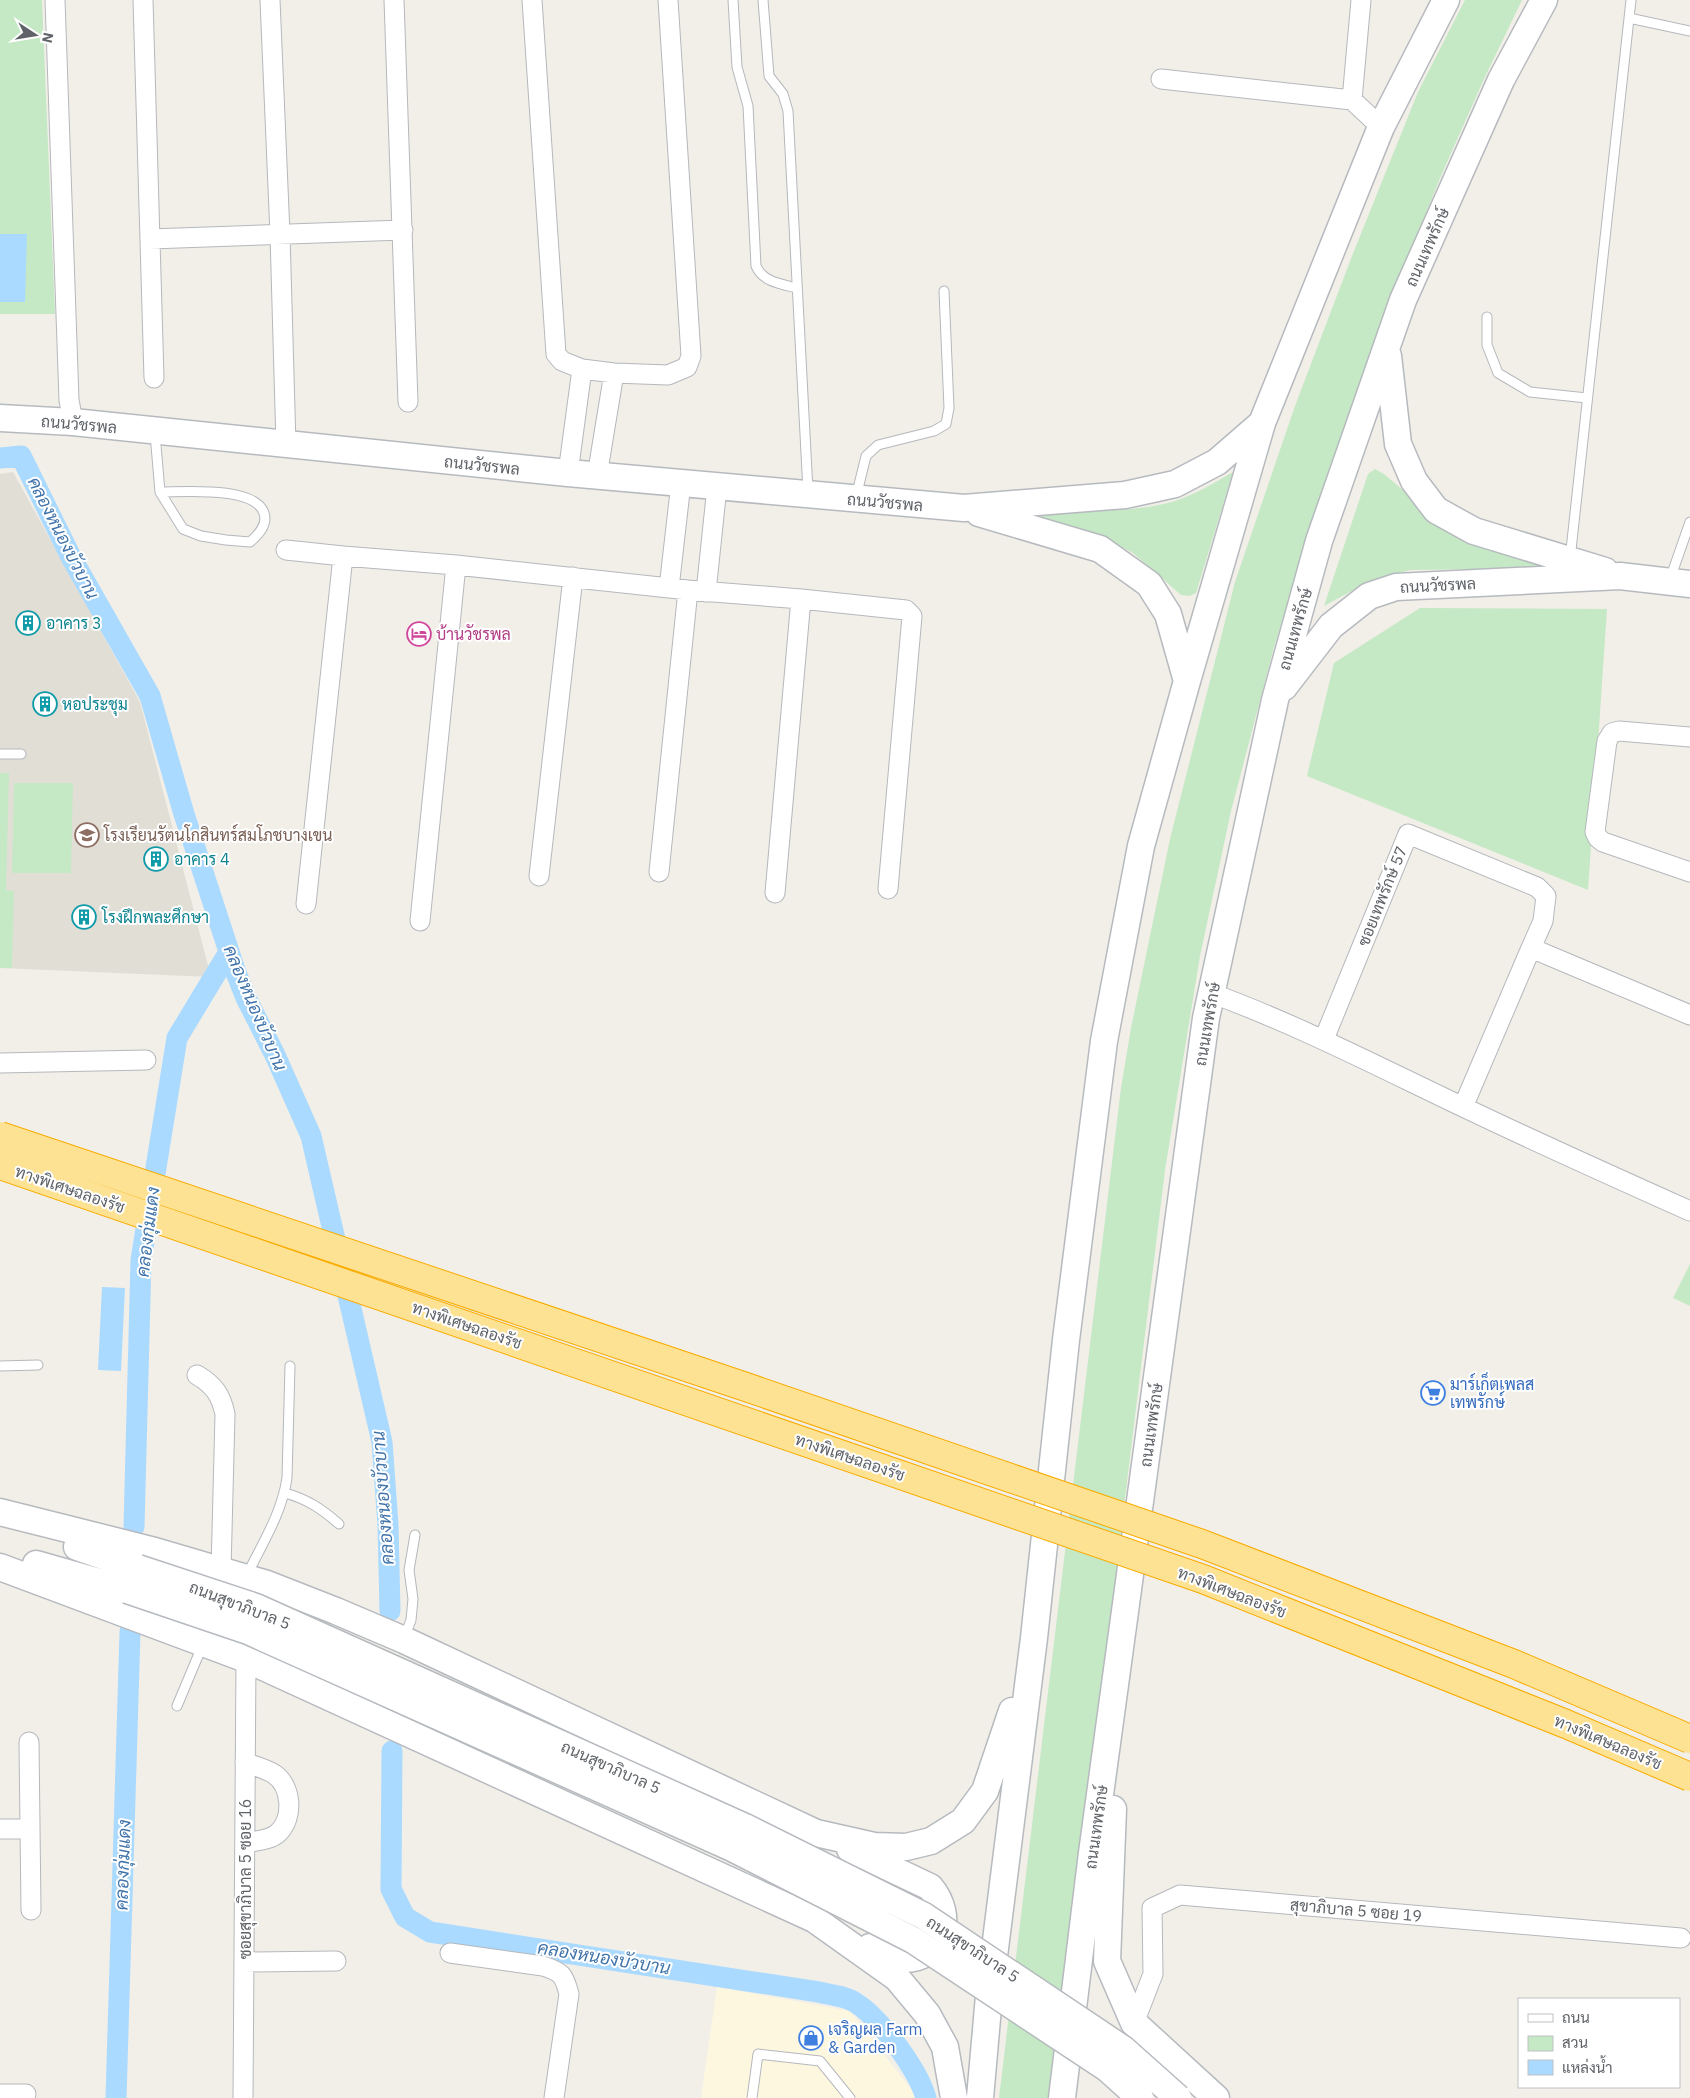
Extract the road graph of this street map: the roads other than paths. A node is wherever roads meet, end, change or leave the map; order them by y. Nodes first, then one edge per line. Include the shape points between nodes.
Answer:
1 (55, 0) edge
2 (143, 0) edge
3 (270, 0) edge
4 (394, 0) edge
5 (532, 0) edge
6 (668, 0) edge
7 (733, 0) edge
8 (763, 0) edge
9 (1361, 0) edge
10 (1446, 0) edge
11 (1544, 0) edge
12 (1631, 0) edge
13 (1629, 18) junction
14 (1690, 31) edge
15 (1161, 80) dead end
16 (1352, 100) junction
17 (1381, 126) junction
18 (402, 230) junction
19 (280, 234) junction
20 (150, 238) junction
21 (797, 288) junction
22 (944, 291) dead end
23 (1487, 317) dead end
24 (1387, 349) junction
25 (582, 369) junction
26 (614, 373) junction
27 (154, 378) dead end
28 (1587, 398) junction
29 (408, 402) dead end
30 (0, 418) edge
31 (73, 422) junction
32 (1262, 423) junction
33 (155, 431) junction
34 (286, 444) junction
35 (568, 473) junction
36 (598, 476) junction
37 (681, 483) junction
38 (717, 487) junction
39 (160, 492) junction
40 (808, 496) junction
41 (856, 500) junction
42 (964, 508) junction
43 (1690, 522) edge
44 (286, 550) dead end
45 (343, 556) junction
46 (1570, 560) junction
47 (456, 565) junction
48 (1620, 576) junction
49 (572, 577) junction
50 (1679, 584) edge
51 (669, 588) junction
52 (697, 591) junction
53 (801, 599) junction
54 (1187, 681) junction
55 (1275, 700) junction
56 (1690, 737) edge
57 (0, 754) edge
58 (21, 754) dead end
59 (660, 872) dead end
60 (1690, 872) edge
61 (539, 876) dead end
62 (888, 889) dead end
63 (775, 893) dead end
64 (306, 904) dead end
65 (420, 921) dead end
66 (1531, 948) junction
67 (1211, 993) junction
68 (1690, 1015) edge
69 (1324, 1039) junction
70 (146, 1060) dead end
71 (0, 1062) edge
72 (1463, 1107) junction
73 (0, 1136) edge
74 (0, 1165) edge
75 (1690, 1211) edge
76 (38, 1365) dead end
77 (0, 1366) edge
78 (290, 1366) dead end
79 (198, 1375) dead end
80 (285, 1493) junction
81 (0, 1512) edge
82 (0, 1522) edge
83 (339, 1524) dead end
84 (415, 1535) dead end
85 (0, 1554) edge
86 (0, 1567) edge
87 (233, 1574) junction
88 (132, 1579) junction
89 (1034, 1638) junction
90 (404, 1640) junction
91 (203, 1643) junction
92 (1120, 1656) junction
93 (246, 1660) junction
94 (177, 1706) dead end
95 (1690, 1739) edge
96 (29, 1742) dead end
97 (245, 1762) junction
98 (1690, 1777) edge
99 (29, 1829) junction
100 (0, 1830) edge
101 (816, 1833) junction
102 (245, 1843) junction
103 (31, 1910) dead end
104 (814, 1919) junction
105 (1681, 1938) dead end
106 (450, 1953) dead end
107 (336, 1961) dead end
108 (244, 1962) junction
109 (1134, 2023) junction
110 (1184, 2068) junction
111 (0, 2094) edge
112 (26, 2094) dead end
113 (243, 2098) edge
114 (554, 2098) edge
115 (752, 2098) edge
116 (850, 2098) edge
117 (954, 2098) edge
118 (980, 2098) edge
119 (1062, 2098) edge
120 (1124, 2098) edge
121 (1140, 2098) edge
122 (1178, 2098) edge
123 (1216, 2098) edge

1 - 31 street via 69,400
2 - 20 street
3 - 19 street
4 - 18 street
5 - 25 street via 554,346 562,361
6 - 26 street via 691,356 687,367 668,375
7 - 21 lane via 737,67 748,106 756,266 759,274 767,279
8 - 21 lane via 769,76 783,94 788,111
9 - 16 street
10 - 17 main road
11 - 24 main road, ถนนเทพรักษ์ via 1497,89 1403,300
12 - 13 lane
13 - 14 lane
13 - 28 lane
15 - 16 street
16 - 17 street
17 - 32 main road
18 - 19 street
18 - 29 street
19 - 20 street
19 - 34 street
20 - 27 street
21 - 40 lane
22 - 41 lane via 949,408 946,424 934,431 878,445 866,456
23 - 28 lane via 1487,345 1498,373 1530,392
24 - 46 main road, ถนนวัชรพล via 1398,444 1414,481 1436,510 1474,531
24 - 55 main road, ถนนเทพรักษ์ via 1319,541
25 - 26 street
25 - 35 street
26 - 36 street
28 - 46 lane
30 - 31 main road, ถนนวัชรพล
31 - 33 main road, ถนนวัชรพล
32 - 42 main road, ถนนวัชรพล via 1217,462 1175,484 1125,495
32 - 54 main road
33 - 34 main road, ถนนวัชรพล
33 - 39 lane
34 - 35 main road, ถนนวัชรพล
35 - 36 main road, ถนนวัชรพล
36 - 37 main road, ถนนวัชรพล
37 - 38 main road, ถนนวัชรพล
37 - 51 street
38 - 40 main road, ถนนวัชรพล
38 - 52 street
39 - 39 lane via 183,529 201,536 250,542 262,531 265,515 260,504 247,497 221,493
40 - 41 main road, ถนนวัชรพล
41 - 42 main road, ถนนวัชรพล
42 - 54 main road, ถนนวัชรพล via 1100,549 1149,584 1168,614
43 - 50 lane
44 - 45 street
45 - 47 street
45 - 64 street
46 - 48 main road, ถนนวัชรพล
47 - 49 street
47 - 65 street
48 - 50 main road, ถนนวัชรพล
48 - 55 main road, ถนนวัชรพล via 1396,587 1369,596 1331,626
49 - 51 street
49 - 61 street
51 - 52 street
52 - 53 street
52 - 59 street
53 - 62 street via 906,610 912,616
53 - 63 street
54 - 89 main road via 1141,846 1104,1041 1067,1330
55 - 67 main road, ถนนเทพรักษ์
56 - 60 street via 1619,730 1612,733 1606,741 1595,832 1603,842
57 - 58 lane
66 - 68 street
66 - 69 street, ซอยเทพรักษ์ 57 via 1543,921 1546,896 1537,887 1408,834
66 - 72 street, ซอยเทพรักษ์ 57
67 - 69 street
67 - 92 main road, ถนนเทพรักษ์
69 - 72 street
70 - 71 street
72 - 75 street
73 - 95 highway, ทางพิเศษฉลองรัช, bridge via 1202,1544 1514,1664
74 - 98 highway, ทางพิเศษฉลองรัช, bridge via 1203,1579
76 - 77 lane
78 - 80 lane
79 - 87 street via 219,1392 225,1414
80 - 83 lane via 319,1507
80 - 87 lane via 280,1508
81 - 87 main road, ถนนสุขาภิบาล 5
82 - 88 main road, ถนนสุขาภิบาล 5
84 - 90 lane via 409,1570 411,1620
85 - 88 main road, ถนนสุขาภิบาล 5
86 - 91 main road
87 - 90 main road, ถนนสุขาภิบาล 5 via 267,1584
88 - 121 main road, ถนนสุขาภิบาล 5, bridge via 732,1848 913,1940 1108,2069
88 - 122 main road, ถนนสุขาภิบาล 5, bridge via 256,1607 745,1827 924,1916 1123,2049
89 - 101 main road, ถนนสุขาภิบาล 5 via 985,1791 963,1821 932,1841 906,1847 874,1846
89 - 118 main road via 989,1996
90 - 101 main road, ถนนสุขาภิบาล 5
91 - 93 main road
91 - 94 lane
92 - 109 main road via 1107,1961
92 - 119 main road, ถนนเทพรักษ์
93 - 97 street, ซอยสุขาภิบาล 5 ซอย 16
93 - 104 main road
96 - 99 street
97 - 102 street, ซอยสุขาภิบาล 5 ซอย 16
97 - 102 street via 274,1774 286,1785 289,1801 286,1819 278,1833
99 - 100 street
99 - 103 street
101 - 104 main road via 930,1887 938,1897 945,1922 935,1945 913,1958 900,1959
102 - 108 street, ซอยสุขาภิบาล 5 ซอย 16
104 - 117 main road via 897,1978 927,2014 945,2048
105 - 109 street, สุขาภิบาล 5 ซอย 19 via 1180,1895 1152,1908 1153,1974
106 - 114 street via 543,1966 558,1970 565,1979 569,1994
107 - 108 street
108 - 113 street, ซอยสุขาภิบาล 5 ซอย 16
109 - 110 main road
110 - 120 main road via 1150,2057 1128,2074
110 - 123 main road
111 - 112 street
115 - 116 lane via 758,2054 820,2061

